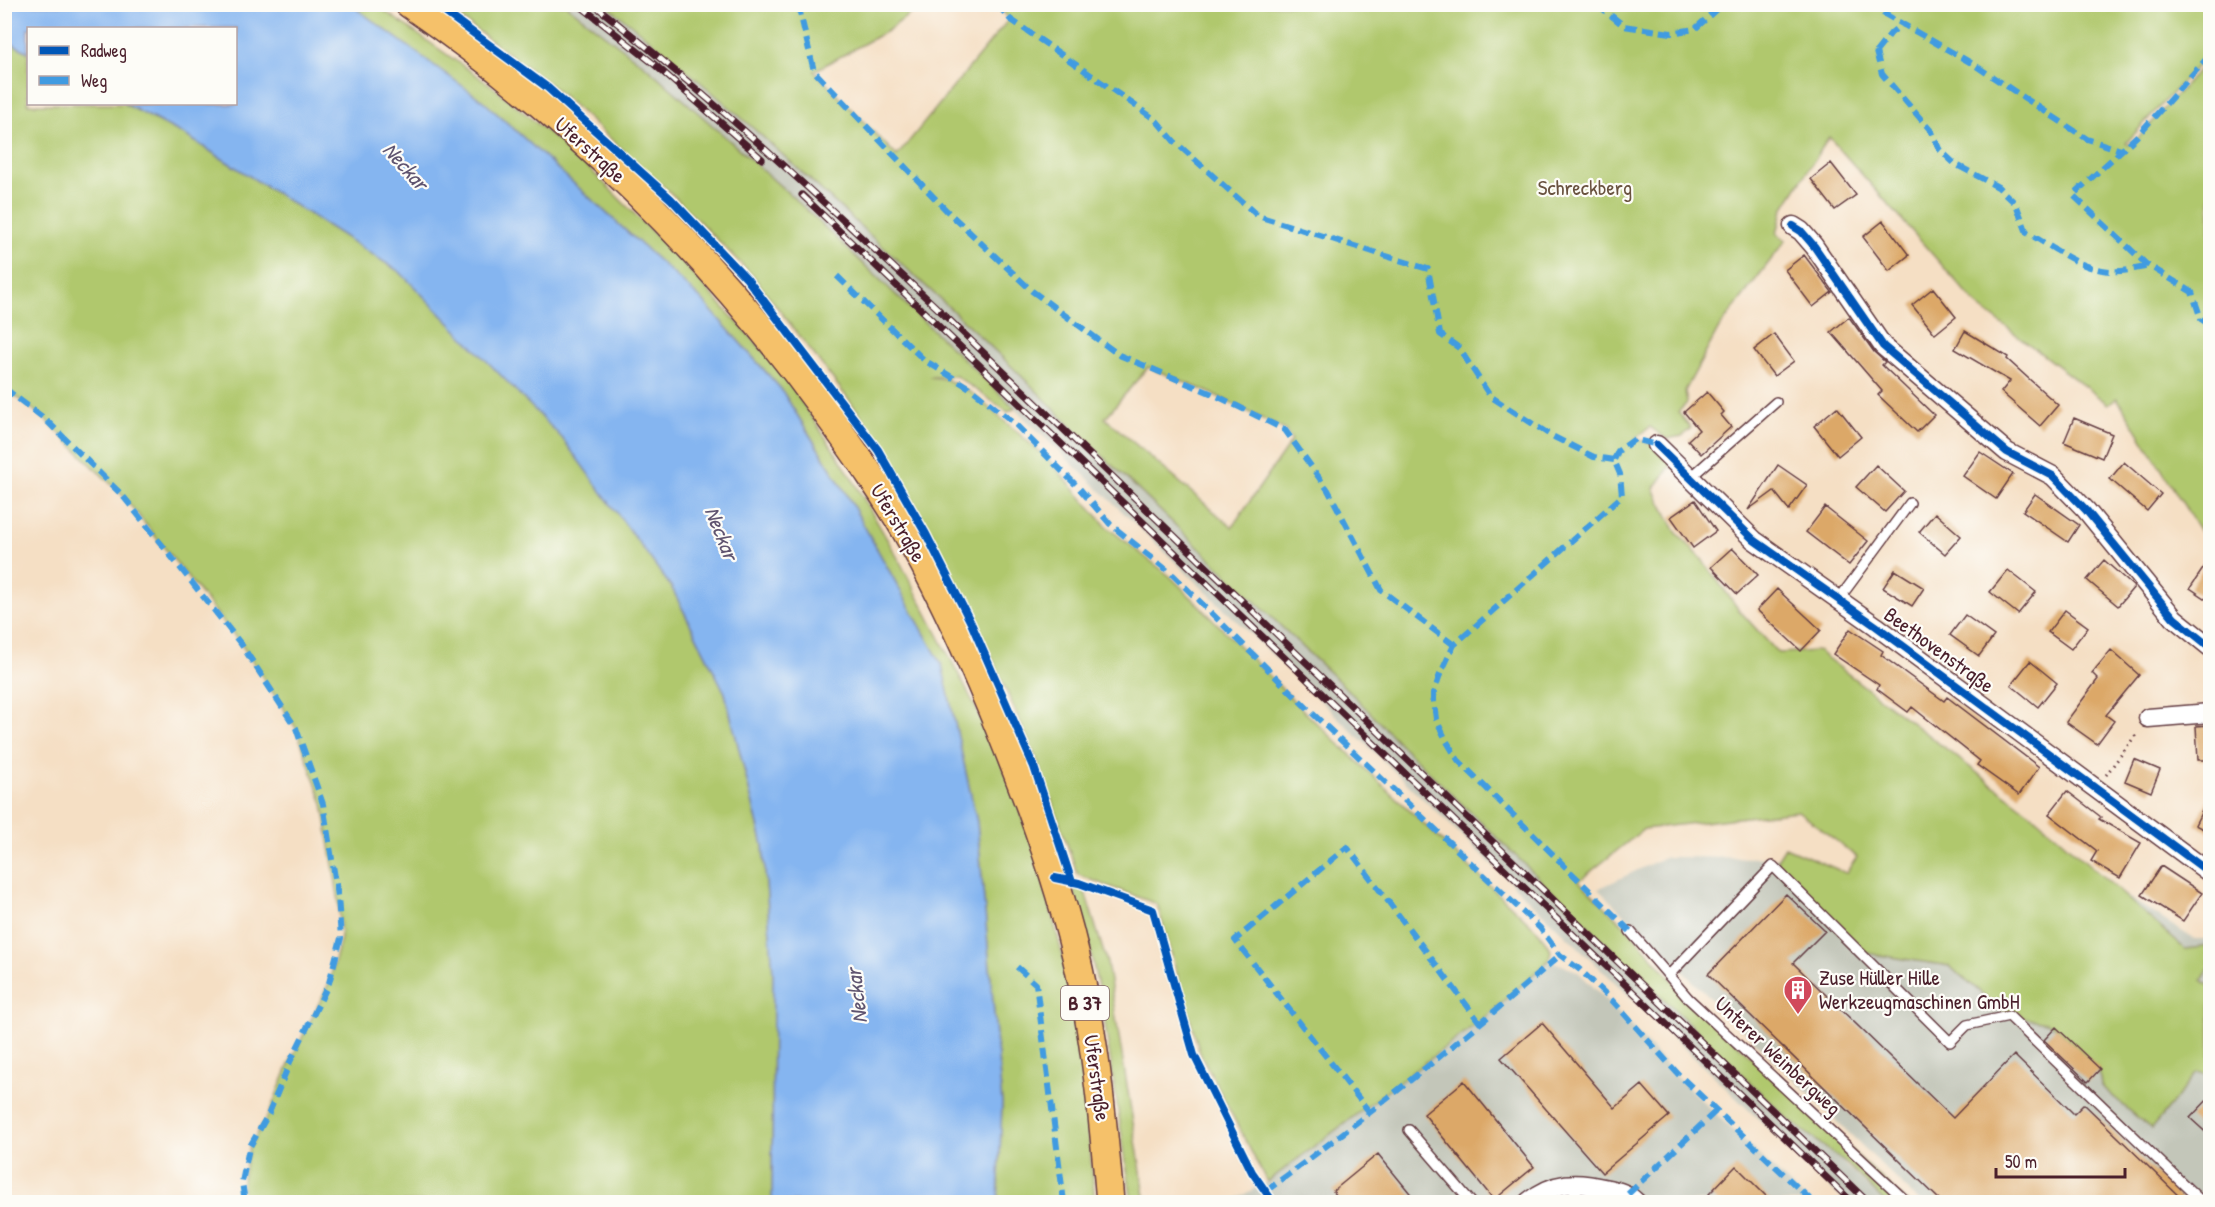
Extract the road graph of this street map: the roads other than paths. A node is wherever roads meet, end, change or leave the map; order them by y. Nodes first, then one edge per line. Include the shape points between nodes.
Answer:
1 (408, 4) edge
2 (1793, 226) dead end
3 (1776, 402) dead end
4 (1657, 444) dead end
5 (1690, 478) junction
6 (1910, 503) dead end
7 (1839, 599) junction
8 (2211, 647) edge
9 (2211, 713) edge
10 (2148, 718) road end
11 (2211, 873) edge
12 (1630, 931) dead end
13 (1669, 975) junction
14 (1409, 1130) dead end
15 (1110, 1203) edge
16 (1471, 1203) edge
17 (1528, 1203) edge
18 (1636, 1203) edge
19 (1907, 1203) edge
20 (2202, 1203) edge

1 - 15 main road, Uferstraße / B 37 via 502,73 598,156 709,266 784,354 862,462 912,542 972,660 1055,878 1076,954 1092,1037
2 - 8 street via 1814,246 1883,346 2007,452 2053,476 2086,510 2174,618
3 - 5 lane
4 - 5 street, Beethovenstraße
5 - 7 street, Beethovenstraße via 1754,540
6 - 7 lane
7 - 11 street, Beethovenstraße
9 - 10 street
12 - 13 lane, Unterer Weinbergweg
13 - 19 lane, Unterer Weinbergweg
13 - 20 lane via 1773,866 1950,1042 1967,1025 2009,1016
14 - 16 lane
17 - 18 street via 1542,1191 1579,1182 1628,1194

